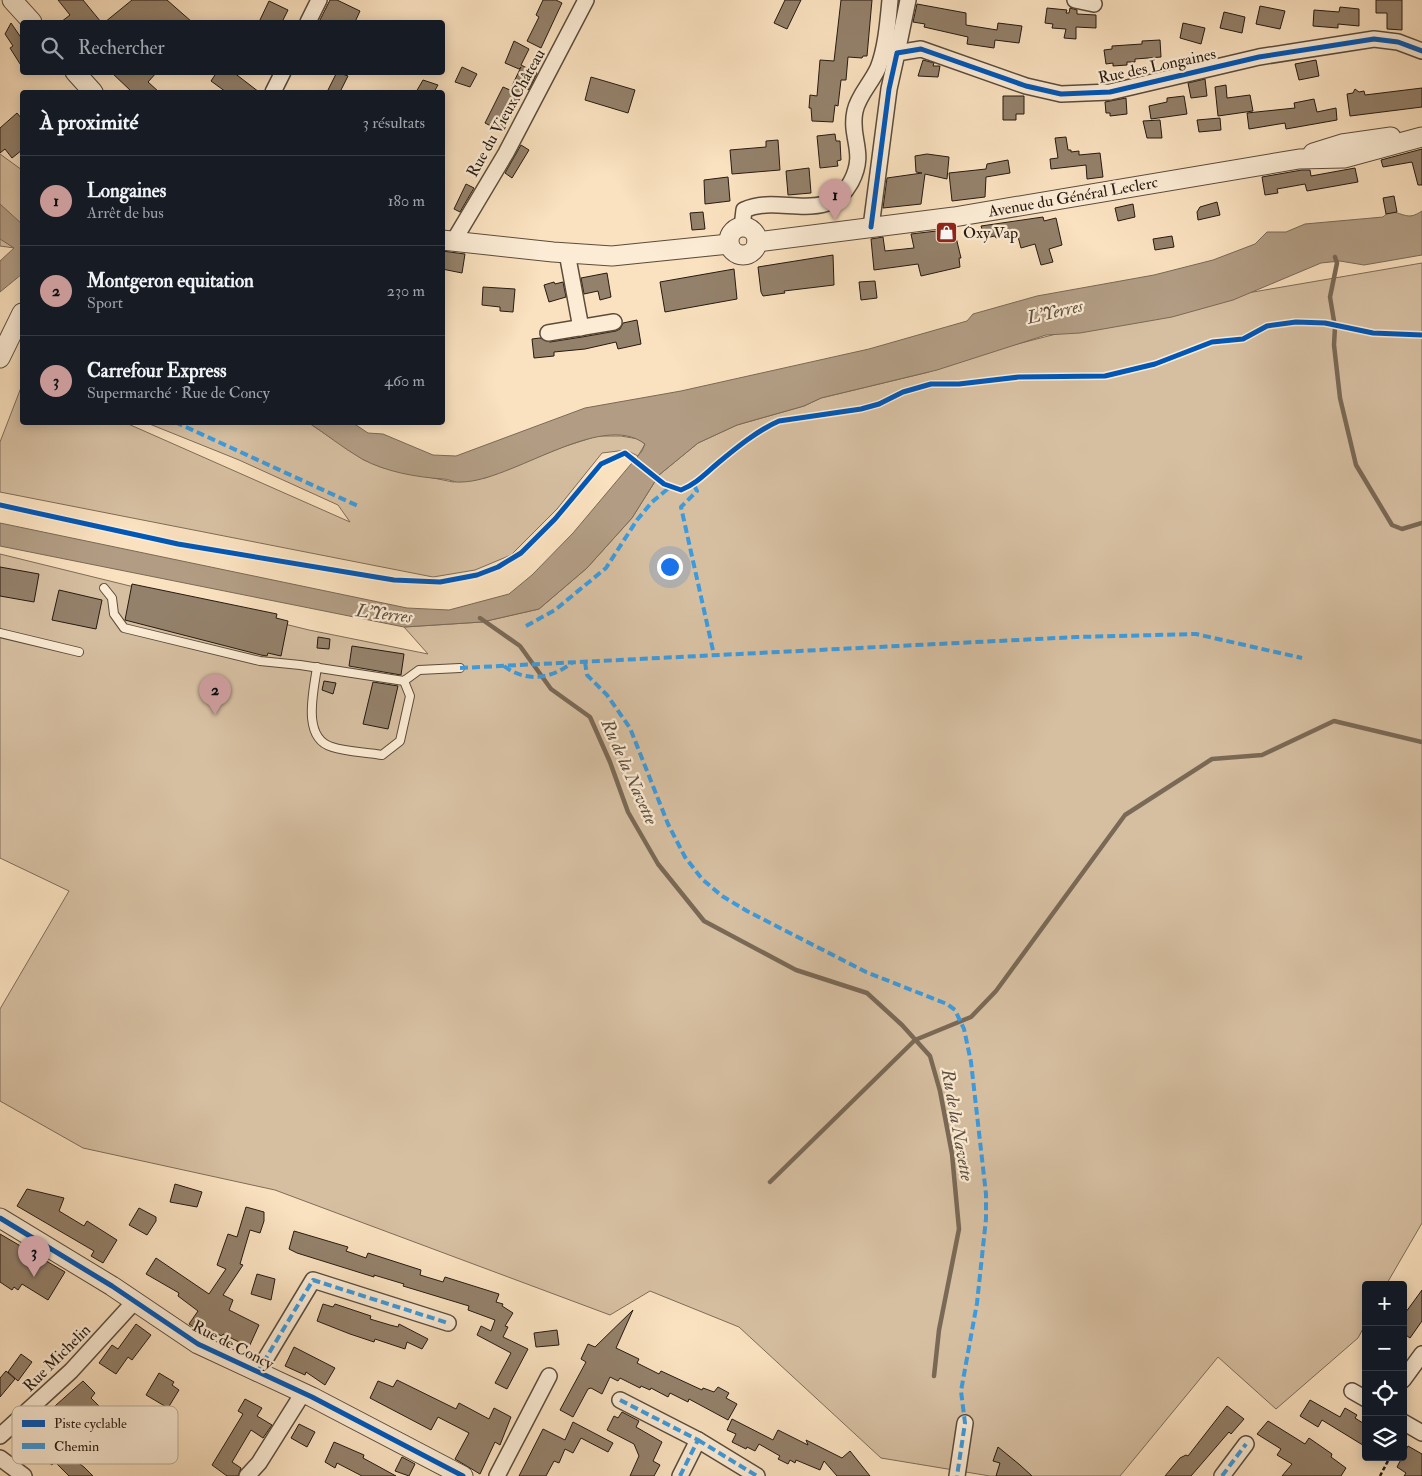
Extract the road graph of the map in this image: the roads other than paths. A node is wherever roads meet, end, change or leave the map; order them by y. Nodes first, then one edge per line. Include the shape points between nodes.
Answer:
1 (12, 0) edge
2 (319, 0) edge
3 (586, 0) edge
4 (890, 0) edge
5 (908, 0) edge
6 (1076, 0) edge
7 (1094, 4) dead end
8 (30, 20) edge
9 (309, 20) edge
10 (1422, 50) edge
11 (897, 54) junction
12 (78, 75) edge
13 (282, 75) edge
14 (91, 90) edge
15 (274, 90) edge
16 (1420, 137) edge
17 (742, 227) junction
18 (871, 227) junction
19 (448, 241) edge
20 (757, 242) junction
21 (730, 244) junction
22 (568, 253) junction
23 (20, 316) edge
24 (614, 322) dead end
25 (581, 328) junction
26 (548, 333) dead end
27 (0, 358) edge
28 (104, 588) dead end
29 (0, 633) edge
30 (79, 652) dead end
31 (317, 667) junction
32 (460, 668) dead end
33 (404, 681) junction
34 (0, 1218) edge
35 (135, 1301) junction
36 (448, 1323) dead end
37 (1422, 1354) edge
38 (257, 1372) junction
39 (1407, 1375) edge
40 (549, 1376) dead end
41 (1352, 1391) dead end
42 (303, 1393) junction
43 (1362, 1397) edge
44 (620, 1400) dead end
45 (33, 1406) edge
46 (965, 1423) dead end
47 (1407, 1424) edge
48 (12, 1425) edge
49 (1422, 1433) edge
50 (0, 1436) edge
51 (698, 1440) junction
52 (1246, 1444) dead end
53 (0, 1458) edge
54 (24, 1476) edge
55 (247, 1476) edge
56 (463, 1476) edge
57 (497, 1476) edge
58 (680, 1476) edge
59 (757, 1476) edge
60 (957, 1476) edge
61 (1222, 1476) edge

1 - 8 street
2 - 9 street
3 - 19 street, Rue du Vieux Château via 506,153
4 - 17 street via 878,67 855,110 858,169 847,189 834,201 800,208 755,205 744,210
5 - 11 street
6 - 7 street
10 - 11 street, Rue des Longaines via 1374,39 1259,57 1110,92 1061,94 1026,86 921,49
11 - 18 street via 889,89
12 - 14 street
13 - 15 street
16 - 18 street, Avenue du Général Leclerc via 1344,158 1298,160 954,217
17 - 20 street via 751,230
17 - 21 street via 734,231
18 - 20 street, Avenue du Général Leclerc
19 - 22 street, Avenue du Général Leclerc
20 - 21 street, Avenue du Général Leclerc via 746,254 734,251
21 - 22 street, Avenue du Général Leclerc via 612,256
22 - 25 street
23 - 27 street
24 - 25 street
25 - 26 street
28 - 31 lane via 112,598 114,614 124,628 260,661
29 - 30 lane
31 - 33 lane
31 - 33 lane via 312,716 318,737 330,747 382,755 400,741 410,696
32 - 33 lane via 419,670
34 - 35 street, Rue de Concy
35 - 38 street, Rue de Concy via 198,1344
35 - 45 street, Rue Michelin via 71,1371
36 - 38 street via 312,1280
37 - 39 street
38 - 42 street, Rue de Concy
40 - 57 street
41 - 43 street
42 - 55 street via 259,1463
42 - 56 street, Rue de Concy
44 - 51 street
46 - 60 street
47 - 49 street
48 - 50 street, Rue Michelin
51 - 58 street
51 - 59 street
52 - 61 street
53 - 54 street

